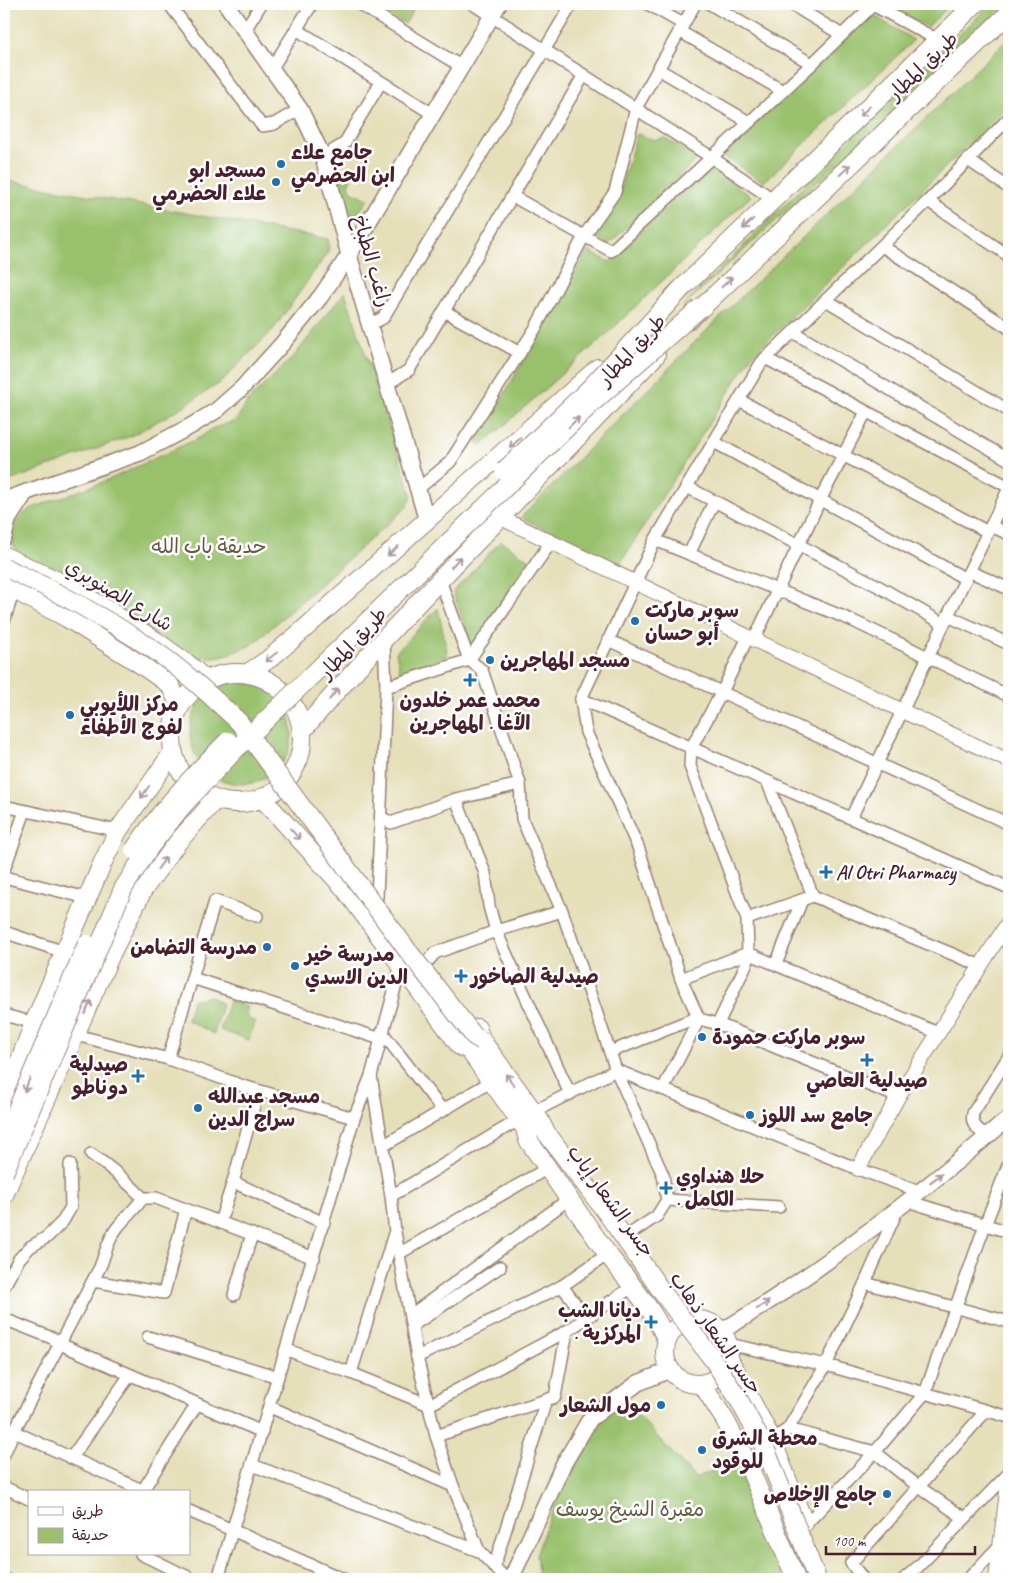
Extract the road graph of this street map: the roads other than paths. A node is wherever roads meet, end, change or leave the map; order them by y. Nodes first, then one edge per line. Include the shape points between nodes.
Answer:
1 (169, 4) edge
2 (226, 4) edge
3 (261, 4) edge
4 (312, 4) edge
5 (359, 4) edge
6 (473, 4) edge
7 (572, 4) edge
8 (648, 4) edge
9 (695, 4) edge
10 (710, 4) edge
11 (791, 4) edge
12 (872, 4) edge
13 (975, 4) edge
14 (496, 10) edge
15 (1009, 13) edge
16 (681, 28) junction
17 (296, 29) junction
18 (245, 30) junction
19 (842, 35) junction
20 (938, 40) junction
21 (544, 49) junction
22 (812, 64) junction
23 (462, 67) junction
24 (272, 68) junction
25 (658, 69) junction
26 (584, 75) junction
27 (380, 82) junction
28 (783, 91) junction
29 (636, 108) junction
30 (300, 109) junction
31 (433, 114) junction
32 (1009, 118) edge
33 (749, 122) junction
34 (323, 157) junction
35 (712, 157) junction
36 (968, 160) junction
37 (1009, 188) edge
38 (512, 196) junction
39 (774, 200) junction
40 (928, 201) junction
41 (584, 236) junction
42 (882, 246) junction
43 (349, 255) junction
44 (1009, 256) edge
45 (683, 287) junction
46 (826, 300) junction
47 (700, 308) junction
48 (444, 311) junction
49 (369, 326) junction
50 (1009, 328) edge
51 (793, 332) junction
52 (520, 353) junction
53 (765, 358) junction
54 (386, 384) junction
55 (739, 400) junction
56 (1009, 411) edge
57 (866, 412) junction
58 (714, 442) junction
59 (844, 456) junction
60 (1009, 460) edge
61 (687, 487) junction
62 (1009, 487) edge
63 (418, 489) junction
64 (26, 492) junction
65 (4, 500) edge
66 (820, 500) junction
67 (714, 502) junction
68 (499, 517) junction
69 (427, 520) junction
70 (990, 529) junction
71 (1009, 534) edge
72 (4, 537) edge
73 (656, 540) junction
74 (551, 542) junction
75 (800, 545) junction
76 (689, 554) junction
77 (5, 557) edge
78 (968, 575) junction
79 (4, 576) edge
80 (440, 580) junction
81 (634, 582) junction
82 (9, 588) edge
83 (1009, 589) edge
84 (778, 590) junction
85 (946, 620) junction
86 (4, 621) edge
87 (751, 638) junction
88 (608, 640) junction
89 (156, 641) junction
90 (384, 641) junction
91 (1009, 644) edge
92 (928, 657) junction
93 (469, 660) junction
94 (140, 664) junction
95 (248, 673) junction
96 (206, 680) junction
97 (386, 687) junction
98 (722, 692) junction
99 (1009, 696) edge
100 (581, 699) junction
101 (180, 706) junction
102 (902, 711) junction
103 (302, 731) junction
104 (691, 748) junction
105 (172, 752) junction
106 (1009, 761) edge
107 (877, 763) junction
108 (290, 776) junction
109 (767, 781) junction
110 (520, 784) junction
111 (262, 798) junction
112 (456, 799) junction
113 (215, 800) junction
114 (4, 806) edge
115 (25, 810) junction
116 (381, 817) junction
117 (851, 818) junction
118 (1009, 824) edge
119 (118, 831) junction
120 (4, 870) edge
121 (4, 877) edge
122 (1009, 888) edge
123 (87, 898) junction
124 (377, 898) junction
125 (808, 898) junction
126 (562, 910) junction
127 (258, 916) dead end
128 (747, 919) junction
129 (1009, 921) edge
130 (496, 931) junction
131 (4, 932) edge
132 (64, 952) junction
133 (749, 953) junction
134 (427, 962) junction
135 (776, 964) junction
136 (401, 966) junction
137 (981, 966) junction
138 (192, 978) junction
139 (681, 979) junction
140 (4, 1015) edge
141 (698, 1018) junction
142 (34, 1023) junction
143 (718, 1024) junction
144 (938, 1033) junction
145 (76, 1035) junction
146 (381, 1035) junction
147 (476, 1046) junction
148 (610, 1052) junction
149 (1009, 1056) edge
150 (168, 1059) junction
151 (616, 1070) junction
152 (370, 1076) junction
153 (492, 1082) junction
154 (663, 1089) junction
155 (258, 1091) junction
156 (570, 1094) junction
157 (898, 1097) junction
158 (4, 1102) edge
159 (443, 1112) junction
160 (354, 1118) junction
161 (1009, 1118) edge
162 (533, 1124) junction
163 (987, 1137) junction
164 (4, 1140) edge
165 (383, 1146) junction
166 (91, 1154) dead end
167 (1009, 1163) edge
168 (70, 1164) dead end
169 (548, 1168) junction
170 (858, 1169) junction
171 (4, 1173) edge
172 (233, 1182) junction
173 (919, 1191) junction
174 (4, 1195) edge
175 (391, 1196) junction
176 (143, 1198) junction
177 (569, 1198) junction
178 (667, 1200) junction
179 (902, 1205) junction
180 (779, 1207) dead end
181 (186, 1209) junction
182 (220, 1222) junction
183 (324, 1223) junction
184 (985, 1225) junction
185 (395, 1232) junction
186 (1009, 1232) edge
187 (252, 1234) junction
188 (630, 1234) junction
189 (400, 1253) junction
190 (608, 1254) junction
191 (314, 1258) junction
192 (500, 1268) dead end
193 (93, 1281) junction
194 (865, 1283) junction
195 (4, 1286) edge
196 (562, 1286) junction
197 (632, 1287) junction
198 (234, 1295) dead end
199 (956, 1308) junction
200 (586, 1318) junction
201 (4, 1319) edge
202 (411, 1320) junction
203 (694, 1320) junction
204 (1009, 1322) edge
205 (567, 1331) junction
206 (148, 1337) dead end
207 (667, 1341) junction
208 (60, 1344) junction
209 (726, 1345) junction
210 (287, 1350) junction
211 (417, 1357) junction
212 (826, 1365) junction
213 (670, 1370) junction
214 (351, 1373) junction
215 (130, 1375) junction
216 (278, 1377) junction
217 (702, 1384) junction
218 (925, 1393) junction
219 (546, 1400) junction
220 (197, 1404) junction
221 (429, 1405) junction
222 (270, 1407) junction
223 (986, 1411) junction
224 (1009, 1417) edge
225 (9, 1429) edge
226 (788, 1429) junction
227 (262, 1432) junction
228 (436, 1436) junction
229 (772, 1440) junction
230 (875, 1452) junction
231 (4, 1454) edge
232 (71, 1458) junction
233 (252, 1465) junction
234 (1009, 1474) edge
235 (453, 1486) junction
236 (4, 1487) edge
237 (919, 1487) junction
238 (143, 1490) edge
239 (146, 1490) edge
240 (28, 1499) edge
241 (1008, 1508) edge
242 (190, 1511) edge
243 (964, 1518) junction
244 (805, 1525) junction
245 (233, 1531) junction
246 (1001, 1544) junction
247 (479, 1551) junction
248 (145, 1556) edge
249 (1004, 1564) edge
250 (494, 1567) junction
251 (192, 1579) edge
252 (218, 1579) edge
253 (343, 1579) edge
254 (506, 1579) edge
255 (511, 1579) edge
256 (796, 1579) edge
257 (808, 1579) edge
258 (817, 1579) edge
259 (826, 1579) edge
260 (864, 1579) edge
261 (904, 1579) edge
262 (968, 1579) edge
263 (996, 1579) edge

1 - 30 street via 262,126 274,124
2 - 18 main road, راغب الطباخ
3 - 18 street
4 - 17 street
5 - 23 street
6 - 14 street
7 - 21 street
8 - 16 street
9 - 16 street
10 - 22 street
11 - 19 street
12 - 19 street
12 - 20 street
13 - 20 main road, طريق المطار
14 - 21 street
14 - 23 main road
47 -> 15 main road, طريق المطار
16 - 25 street
16 - 28 street
17 - 24 street
17 - 27 street
18 - 24 main road, راغب الطباخ
19 - 22 street
20 -> 39 main road, طريق المطار
21 - 26 street
21 - 49 street via 384,318
22 - 28 street
23 - 31 main road
24 - 30 main road, راغب الطباخ
25 - 29 street
25 - 33 street
26 - 29 street
26 - 38 street
27 - 31 street
27 - 34 street via 344,144
28 - 33 street
29 - 35 street
29 - 41 street via 615,192
30 - 34 main road, راغب الطباخ
31 - 43 main road
32 - 36 street
33 - 35 street
34 - 43 main road, راغب الطباخ
35 - 39 street
35 - 41 street via 610,251
36 - 37 street
36 - 40 street
38 - 41 street
38 - 48 street
39 -> 45 main road, طريق المطار
40 - 42 street
40 - 44 street
41 - 52 street
42 - 46 street
42 - 50 street
43 - 49 main road, راغب الطباخ
43 - 64 main road via 282,344 217,410 140,453
45 -> 69 main road, طريق المطار via 581,384
45 -> 164 main road, bridge via 589,389 204,765 148,828 111,887
46 - 51 street
46 - 56 street
47 - 68 main road, طريق المطار
171 -> 47 main road, bridge via 123,889 177,812 235,750 591,404
48 - 52 street
48 - 54 street via 409,370
49 - 54 main road, راغب الطباخ
51 - 53 street
51 - 60 street
52 - 63 street via 450,462
53 - 55 street
53 - 57 street
54 - 63 main road, راغب الطباخ
55 - 58 street
55 - 59 street
57 - 59 street
57 - 62 street
58 - 61 street
58 - 66 street
59 - 66 street
59 - 70 street
61 - 67 street
61 - 73 street
62 - 70 street
63 - 69 main road, راغب الطباخ
64 - 65 main road
64 - 72 main road via 8,520
66 - 75 street
66 - 78 street
67 - 75 street
67 - 76 street
68 - 74 street
80 -> 68 main road, طريق المطار
69 -> 95 main road, طريق المطار via 282,648
70 - 71 street
70 - 78 street
73 - 76 street
73 - 81 street
74 - 81 street
74 - 93 street
75 - 84 street
75 - 85 street
76 - 84 street
77 - 89 main road, شارع الصنوبري via 75,589
77 - 147 main road, bridge via 152,649 238,722 474,1036
78 - 83 street
78 - 85 street
79 - 147 main road via 49,597 151,658 202,698 254,755 467,1040
80 - 90 main road, طريق المطار
80 - 93 street
81 - 87 street
81 - 88 street
82 - 86 street
82 - 94 main road via 67,618
84 - 87 street
84 - 92 street
85 - 91 street
85 - 92 street
87 - 98 street
87 - 102 street
88 - 98 street
88 - 100 street
89 - 94 main road
89 - 96 main road, شارع الصنوبري
90 - 97 street
103 -> 90 main road, طريق المطار
92 - 99 street
92 - 102 street
93 - 97 street
93 - 110 street via 482,670
94 - 101 main road via 170,685
95 - 96 main road via 226,673
95 - 103 main road via 273,682 283,691 296,710
96 - 101 main road via 191,691
97 - 116 street
98 - 104 street
98 - 107 street
100 - 104 street
100 - 139 street via 586,732 638,847
101 - 105 main road via 173,721
102 - 106 street
102 - 107 street
103 - 108 main road via 300,758
104 - 109 street
104 - 128 street via 690,766
105 - 113 main road via 181,773 196,790
105 -> 119 main road
107 - 117 street
107 - 118 street
108 - 111 main road via 278,789
108 - 124 main road via 306,806
109 - 117 street
109 - 125 street
110 - 112 street
110 - 126 street via 522,819
111 - 113 main road via 231,804
111 -> 136 main road via 345,889
112 - 116 street via 391,823
112 - 130 street via 485,873
145 -> 113 main road via 143,890 177,843
114 - 115 street
115 - 119 street
115 - 120 street
116 - 124 street
117 - 122 street
119 - 123 main road
121 - 123 street
123 - 132 main road
124 - 134 main road
125 - 128 street
125 - 135 street
125 - 137 street
126 - 130 street
126 - 148 street
127 - 138 street via 215,901
128 - 133 street
129 - 137 street
130 - 134 street via 435,953
130 - 156 street
131 - 132 street
132 - 142 main road
133 - 135 street
133 - 139 street
133 - 143 street
134 - 147 main road via 479,1030
135 - 144 street
136 - 146 street
136 - 147 main road via 460,1046
137 - 144 street
138 - 146 street
138 - 150 street
139 - 141 street
140 - 142 street
141 - 143 street
141 - 148 street
141 - 154 street
142 - 158 main road
143 - 157 street
144 - 157 street
145 - 150 street
145 - 174 main road
146 - 152 street
146 - 159 street
147 - 153 main road
162 -> 147 main road
148 - 151 street
149 - 163 street via 972,1118 976,1128
150 - 155 street
151 - 154 street
151 - 156 street
151 - 178 street via 663,1175
152 - 160 street
152 - 165 street
153 - 159 street
153 - 162 main road
154 - 170 street
155 - 160 street
155 - 172 street
156 - 162 street
157 - 170 street
159 - 165 street
160 - 183 street
161 - 163 main road
162 - 169 main road via 528,1140
162 - 175 street
162 - 188 main road via 552,1128
162 - 257 main road, جسر الشعار إياب via 701,1360 737,1418 758,1454
162 - 258 main road, جسر الشعار ذهاب, bridge via 606,1212 739,1400 766,1450
173 -> 163 main road
165 - 175 street
166 - 176 street via 108,1165
167 - 184 street
168 - 195 street via 71,1207 47,1237 30,1247 19,1259
169 - 177 main road
169 - 189 street
170 - 173 street
172 - 182 street
172 - 183 street
173 - 179 main road
175 - 185 street
176 - 181 street via 156,1198
176 - 193 street via 116,1228
177 - 190 main road
177 - 202 street
178 - 180 street
178 - 188 street via 657,1216
179 - 184 street
179 - 194 street
209 -> 179 main road via 810,1273
181 - 182 street
181 - 193 street via 164,1294
182 - 187 street
183 - 191 street
184 - 186 street
184 - 199 street
185 - 189 street
185 - 214 street
187 - 191 street
187 - 198 street
188 - 203 main road
189 - 202 street
190 - 196 street
190 - 197 main road
191 - 210 street
192 - 202 street
193 - 208 street
194 - 199 street
194 - 212 street
196 - 200 street
196 - 211 street
197 - 200 street
197 - 207 main road via 660,1323
199 - 204 street
199 - 218 street
200 - 205 street
201 - 208 street
202 - 211 street
203 - 207 main road via 675,1329
203 - 209 main road via 709,1322
205 - 219 street via 554,1397
205 - 221 street
206 - 216 street
207 - 213 main road via 665,1356
208 - 215 street
208 - 225 street
209 - 212 street
209 - 217 main road via 723,1371
209 - 229 main road
210 - 214 street
210 - 216 street
211 - 221 street
212 - 218 street
212 - 226 street
213 - 217 main road via 684,1382
213 - 255 main road via 638,1383 590,1419 562,1465
214 - 221 street
215 - 220 street
215 - 232 street
216 - 222 street
217 - 256 main road via 747,1462
218 - 223 street
218 - 230 street
219 - 228 street
219 - 250 street
220 - 227 street
220 - 239 street
221 - 228 street
222 - 227 street
222 - 235 street
223 - 224 street
223 - 237 street
225 - 231 street
225 - 232 street
226 - 229 street
226 - 230 street
227 - 233 street
228 - 235 street
229 - 244 main road
230 - 237 street
230 - 244 street
232 - 238 street
233 - 245 street
233 - 247 street
234 - 241 street
234 - 243 street
235 - 247 street
236 - 240 street
237 - 243 street
237 - 260 street via 851,1563
241 - 246 street
242 - 245 street
243 - 261 street
244 - 259 main road
245 - 252 street
245 - 253 street
246 - 249 street
246 - 262 street
247 - 250 street
248 - 251 street
249 - 263 street
250 - 254 street

